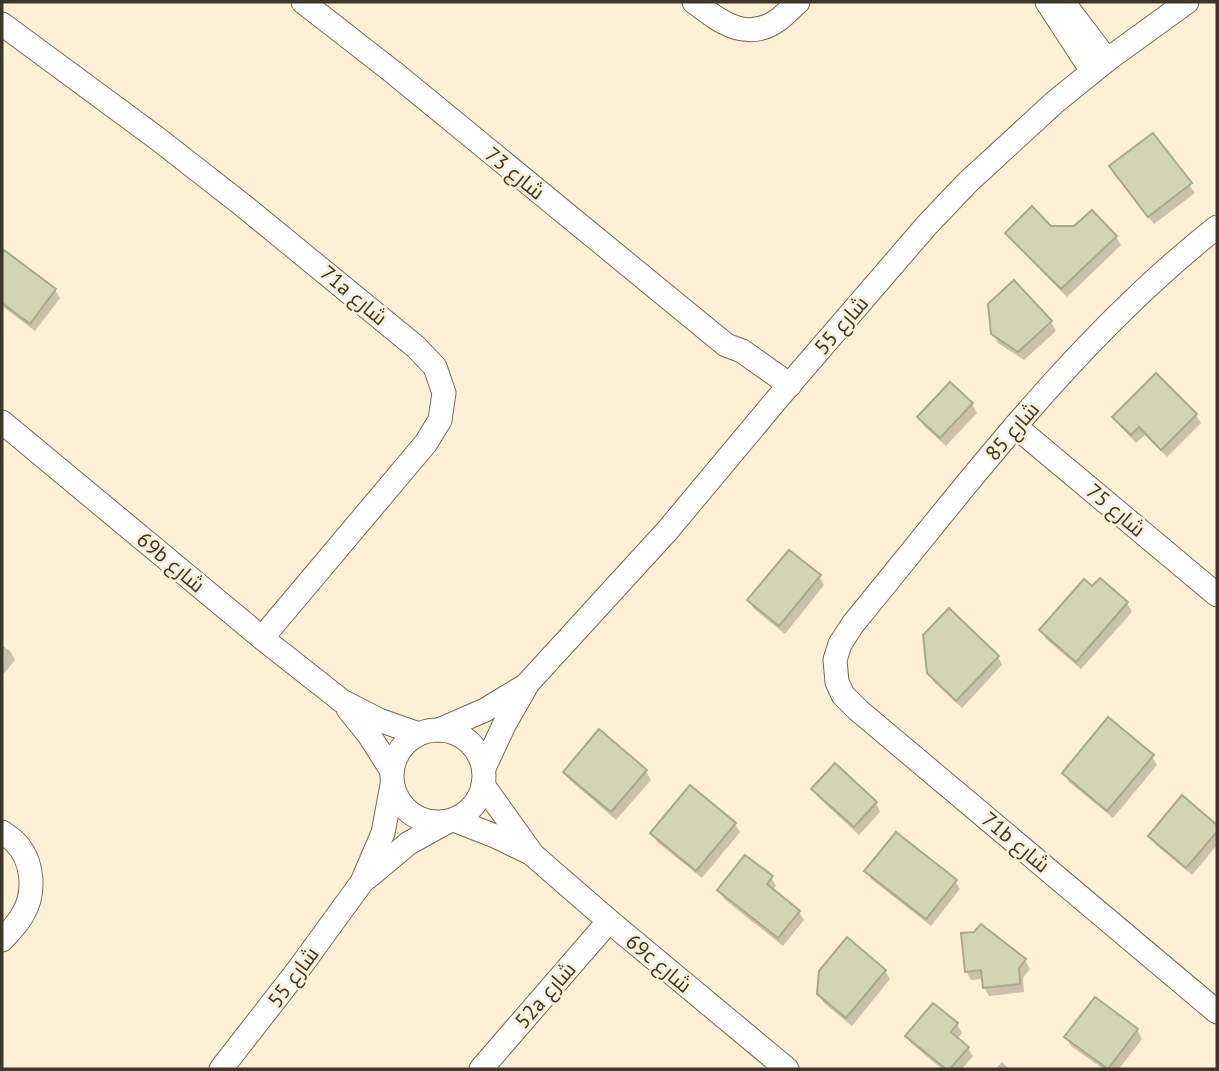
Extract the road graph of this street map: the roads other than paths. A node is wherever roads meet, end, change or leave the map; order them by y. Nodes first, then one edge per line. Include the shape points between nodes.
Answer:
1 (303, 2) edge
2 (694, 2) edge
3 (1047, 2) edge
4 (1063, 2) edge
5 (1187, 2) edge
6 (794, 6) edge
7 (2, 24) edge
8 (1099, 65) junction
9 (1217, 227) edge
10 (784, 392) junction
11 (2, 422) edge
12 (1015, 426) junction
13 (1217, 595) edge
14 (262, 638) junction
15 (835, 660) joint
16 (528, 683) junction
17 (342, 701) junction
18 (429, 732) junction
19 (484, 777) junction
20 (392, 778) junction
21 (450, 821) junction
22 (2, 832) edge
23 (533, 855) junction
24 (362, 882) junction
25 (608, 921) junction
26 (2, 940) edge
27 (1217, 1012) edge
28 (221, 1069) edge
29 (481, 1069) edge
30 (787, 1069) edge

1 - 10 street, شارع 73 via 726,345 737,362
2 - 6 street via 723,24 740,29 759,29 776,22
3 - 8 street
4 - 8 street
5 - 8 street, شارع 55
7 - 14 street, 71a شارع via 245,207 416,347 435,368 444,393 440,420 426,443
8 - 10 street, شارع 55 via 968,182
9 - 12 street, شارع 85 via 1104,329
10 - 16 street, شارع 55 via 667,531
11 - 14 street, 69b شارع
12 - 13 street, شارع 75
12 - 15 street, شارع 85 via 853,624
14 - 17 street, 69b شارع
15 - 27 street, 71b شارع via 837,682 858,710
16 - 18 street, شارع 55 via 485,710
16 - 19 street, شارع 55 via 504,725
17 - 18 street, 69b شارع via 379,720
17 - 20 street, 69b شارع via 369,735
18 - 19 street via 455,733 468,741 478,754
18 - 20 street via 406,743 396,756
19 - 21 street via 478,800
19 - 23 street, 69c شارع
20 - 21 street via 397,799 407,810 432,822
20 - 24 street, شارع 55 via 383,833
21 - 23 street, 69c شارع
21 - 24 street, شارع 55 via 409,843
22 - 26 street via 26,858 31,877 23,915
23 - 25 street, 69c شارع
24 - 28 street, شارع 55
25 - 29 street, 52a شارع
25 - 30 street, 69c شارع

